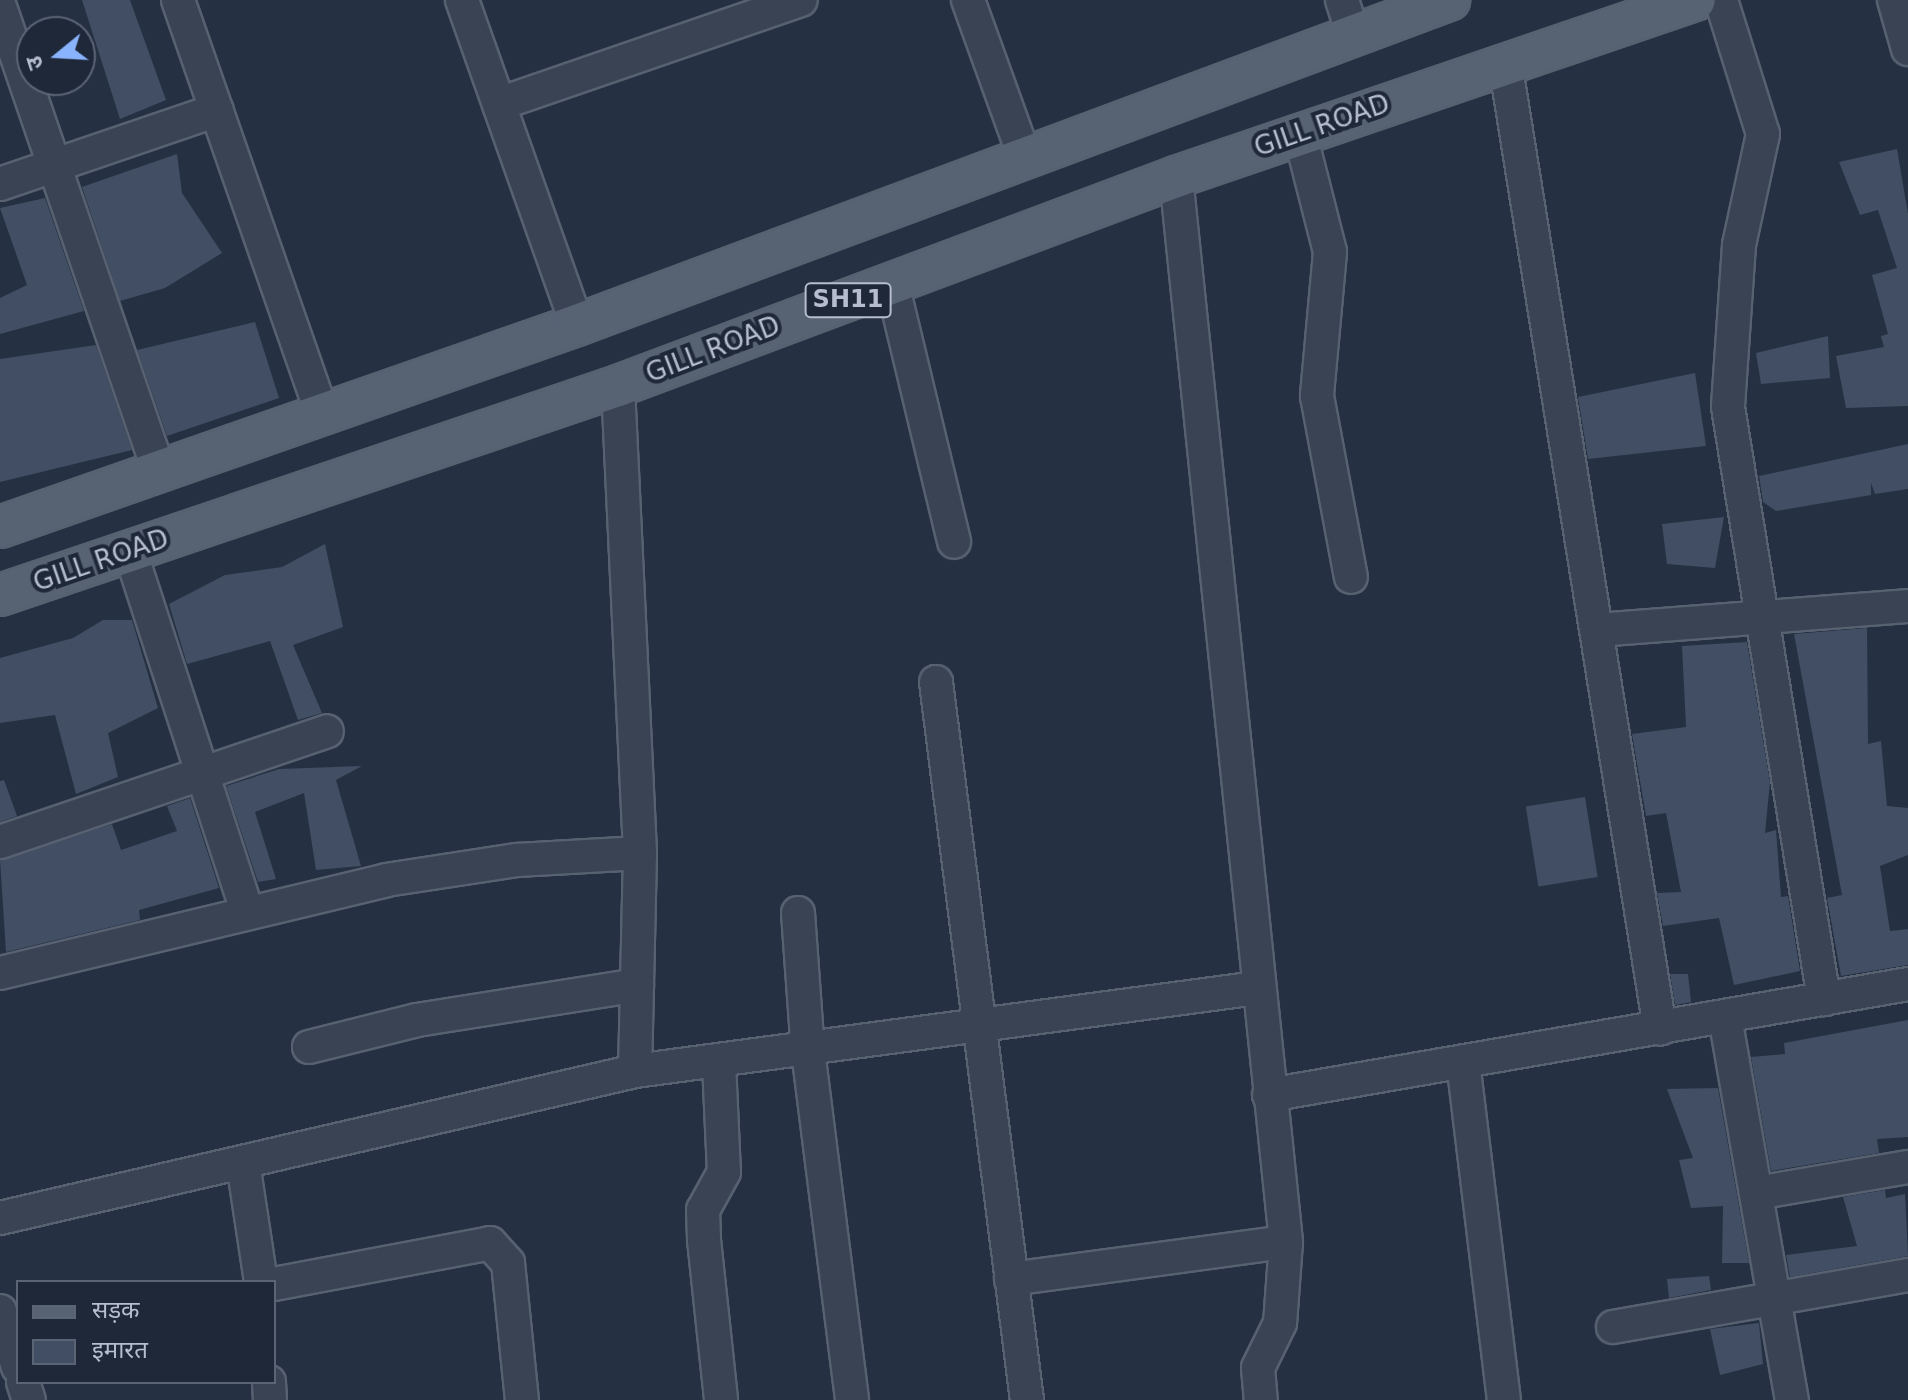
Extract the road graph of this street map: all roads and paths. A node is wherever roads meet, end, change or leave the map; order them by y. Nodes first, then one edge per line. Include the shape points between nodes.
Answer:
1 (178, 0) edge
2 (462, 0) edge
3 (801, 0) edge
4 (968, 0) edge
5 (1449, 0) edge
6 (1721, 0) edge
7 (1894, 0) edge
8 (1684, 2) edge
9 (0, 7) edge
10 (1624, 11) edge
11 (1348, 18) edge
12 (1908, 49) edge
13 (1505, 62) junction
14 (499, 104) junction
15 (217, 110) junction
16 (1300, 134) junction
17 (1026, 161) junction
18 (56, 166) junction
19 (1176, 177) junction
20 (0, 184) edge
21 (892, 283) junction
22 (577, 325) junction
23 (618, 386) junction
24 (322, 414) junction
25 (159, 472) junction
26 (0, 527) edge
27 (954, 542) dead end
28 (130, 551) junction
29 (1351, 577) dead end
30 (0, 595) edge
31 (1908, 606) edge
32 (1759, 617) junction
33 (1597, 630) junction
34 (936, 682) dead end
35 (327, 731) dead end
36 (205, 771) junction
37 (0, 842) edge
38 (640, 853) junction
39 (247, 911) junction
40 (798, 913) dead end
41 (0, 973) edge
42 (1908, 984) edge
43 (637, 985) junction
44 (1257, 988) junction
45 (1824, 999) junction
46 (1725, 1017) junction
47 (985, 1026) junction
48 (1660, 1029) junction
49 (309, 1047) dead end
50 (808, 1051) junction
51 (1463, 1062) junction
52 (719, 1063) junction
53 (635, 1071) junction
54 (1269, 1095) junction
55 (243, 1163) junction
56 (1908, 1167) edge
57 (1756, 1193) junction
58 (0, 1218) edge
59 (1286, 1242) junction
60 (1908, 1275) edge
61 (1011, 1279) junction
62 (261, 1280) edge
63 (276, 1284) edge
64 (1774, 1300) junction
65 (0, 1314) edge
66 (1613, 1327) dead end
67 (16, 1361) edge
68 (522, 1400) edge
69 (721, 1400) edge
70 (852, 1400) edge
71 (1027, 1400) edge
72 (1261, 1400) edge
73 (1504, 1400) edge
74 (1792, 1400) edge

1 - 15 street
2 - 14 street
3 - 14 street
4 - 17 street
5 - 11 main road, SH11
6 - 32 street via 1763,134 1739,245 1728,407
7 - 12 street
8 - 10 main road, GILL ROAD / SH11
9 - 18 street
10 - 13 main road, GILL ROAD / SH11
11 - 17 main road, SH11
13 - 16 main road, GILL ROAD / SH11
13 - 33 street
14 - 22 street
15 - 18 street
15 - 24 street
16 - 19 main road, GILL ROAD / SH11
16 - 29 street via 1330,252 1317,396
17 - 22 main road, SH11
18 - 20 street
18 - 25 street
19 - 21 main road, GILL ROAD / SH11
19 - 44 street
21 - 23 main road, GILL ROAD / SH11
21 - 27 street
22 - 24 main road, SH11
23 - 28 main road, GILL ROAD / SH11
23 - 38 street
24 - 25 main road, SH11
25 - 26 main road, SH11
28 - 30 main road, GILL ROAD / SH11
28 - 36 street
31 - 32 street
32 - 33 street
32 - 45 street
33 - 48 street
34 - 47 street
35 - 36 street
36 - 37 street
36 - 39 street
38 - 39 street via 517,860
38 - 43 street
39 - 41 street
40 - 50 street
42 - 45 street
43 - 49 street via 417,1020
43 - 53 street
44 - 47 street
44 - 54 street
45 - 46 street
46 - 48 street
46 - 57 street
47 - 50 street
47 - 61 street
48 - 51 street
50 - 52 street
50 - 70 street
51 - 54 street
51 - 73 street
52 - 53 street
52 - 69 street via 724,1172 703,1210
53 - 55 street
54 - 59 street
55 - 58 street
55 - 62 street
56 - 57 street
57 - 64 street
59 - 61 street
59 - 72 street via 1280,1323 1258,1368
60 - 64 street
61 - 71 street
63 - 68 street via 490,1243 508,1263
64 - 66 street
64 - 74 street
65 - 67 street

